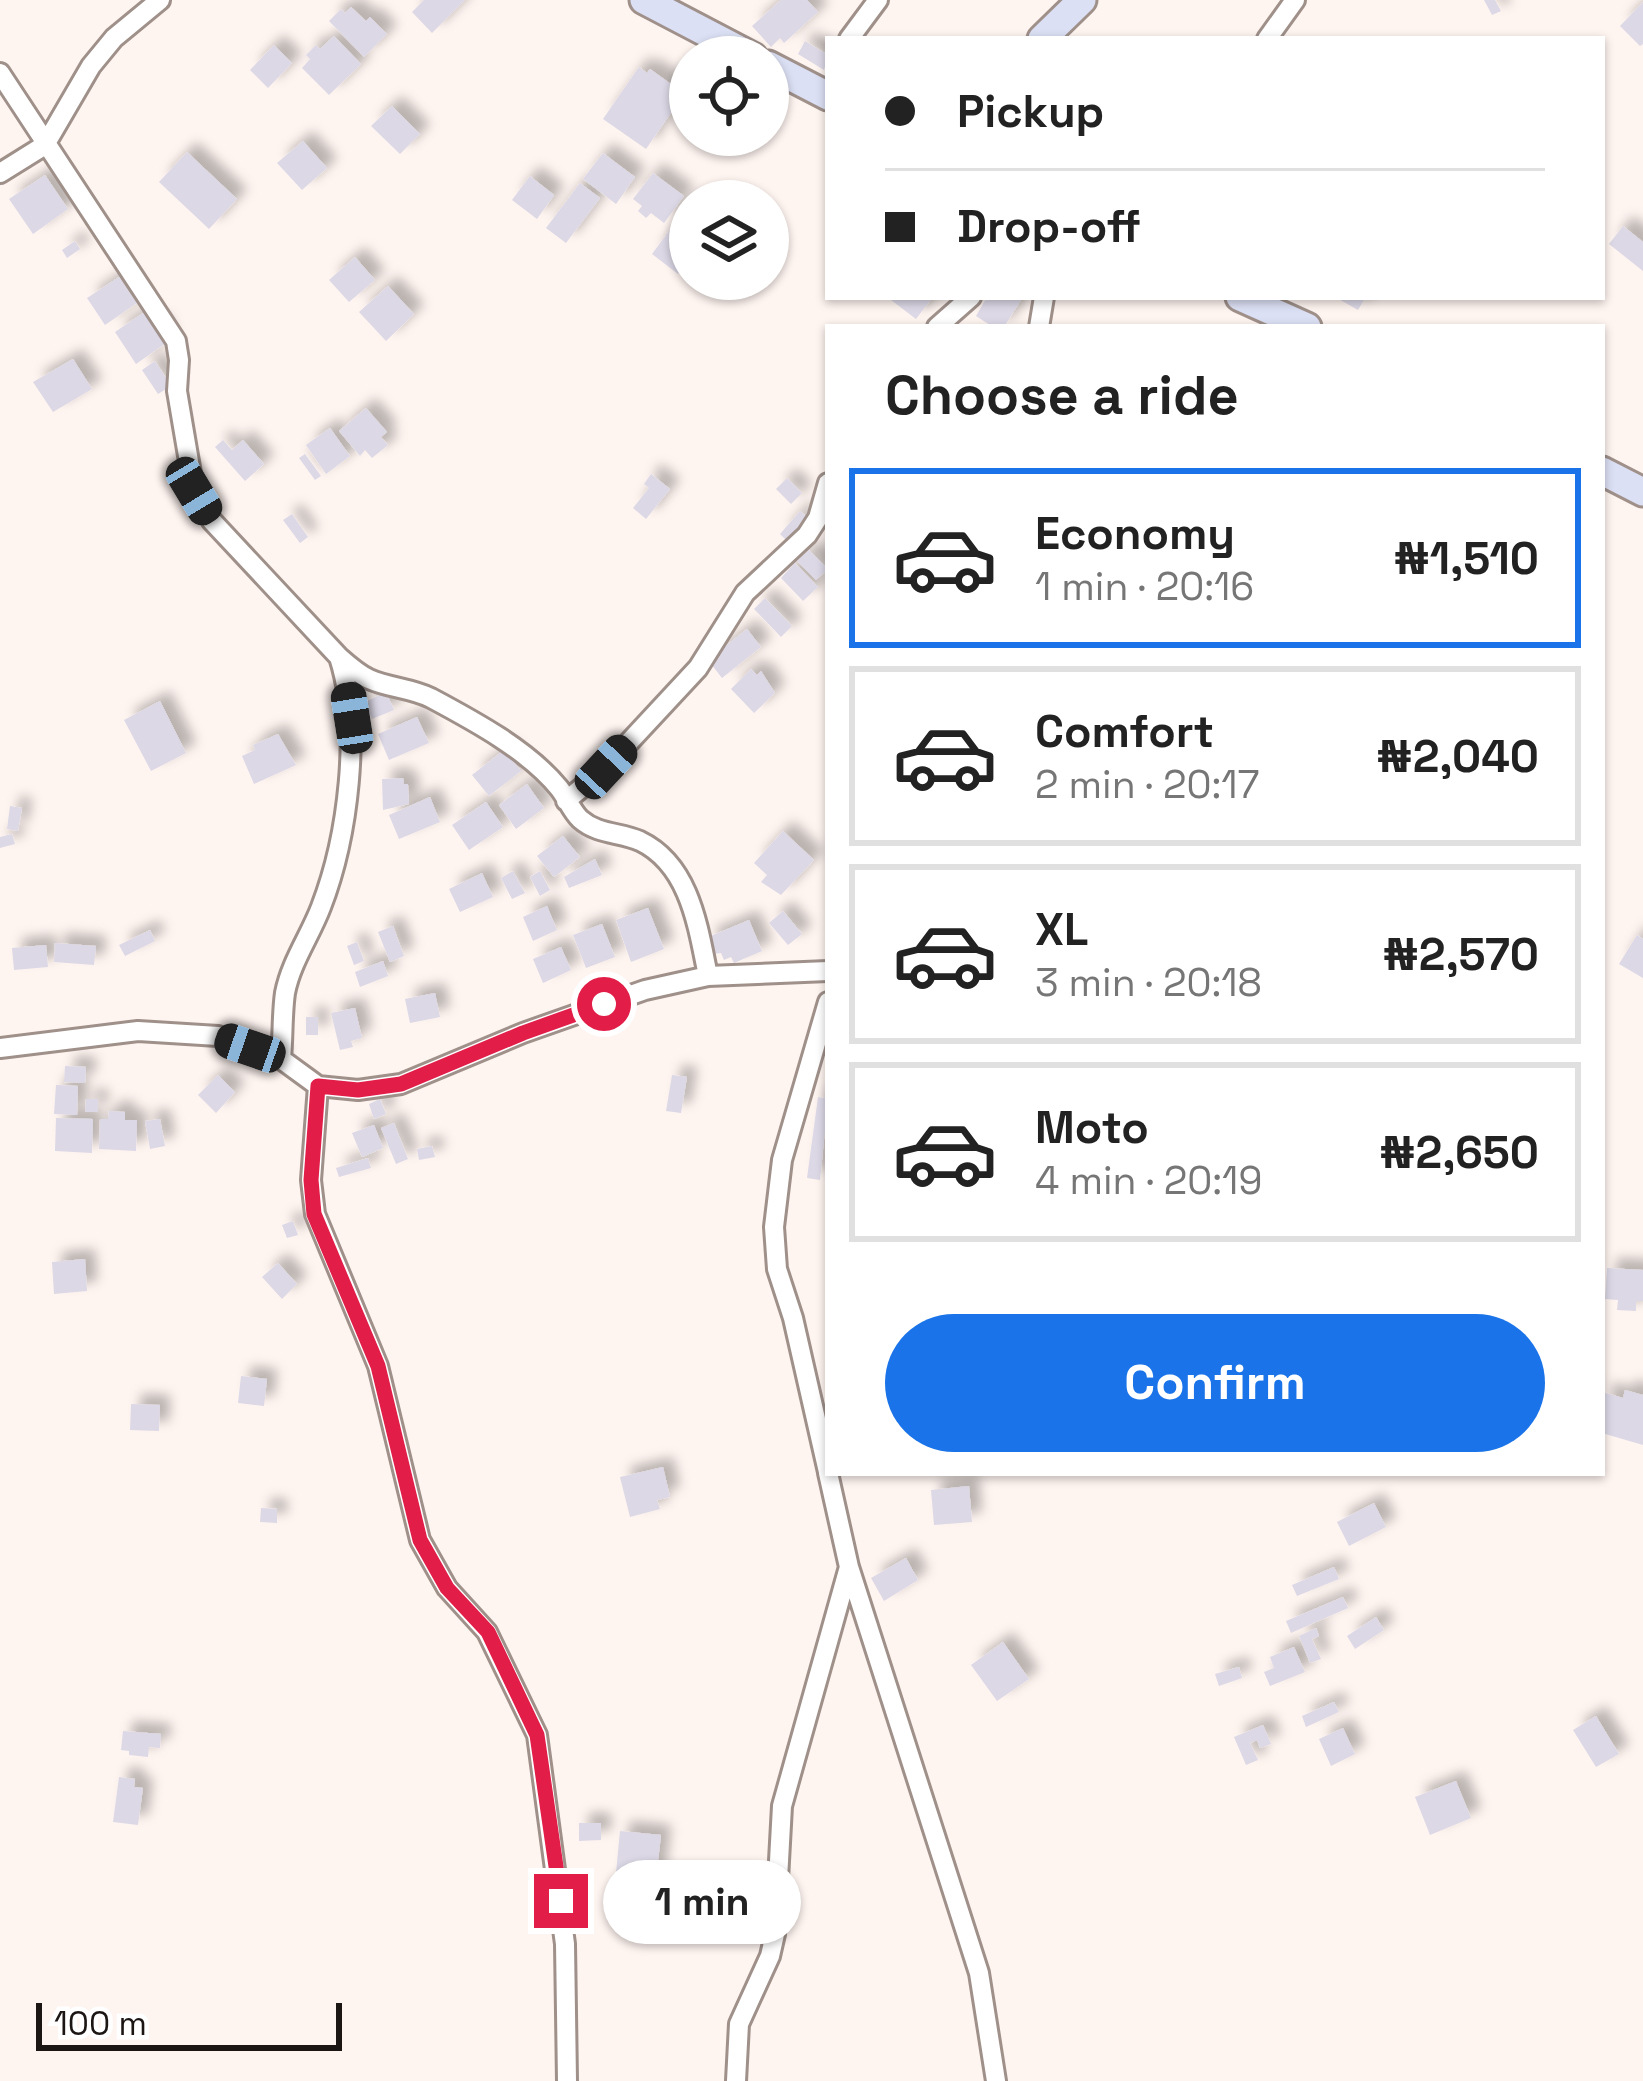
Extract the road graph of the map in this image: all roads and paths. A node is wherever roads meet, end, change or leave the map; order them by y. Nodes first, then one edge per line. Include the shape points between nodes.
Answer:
1 (160, 0) edge
2 (644, 0) edge
3 (878, 0) edge
4 (1295, 0) edge
5 (1078, 1) edge
6 (713, 36) edge
7 (851, 36) edge
8 (1045, 36) edge
9 (1269, 36) edge
10 (0, 73) edge
11 (789, 76) edge
12 (825, 95) edge
13 (45, 146) junction
14 (0, 173) edge
15 (968, 300) edge
16 (1247, 300) edge
17 (940, 324) edge
18 (1300, 324) edge
19 (1605, 473) edge
20 (1643, 492) edge
21 (825, 494) edge
22 (339, 657) junction
23 (566, 801) junction
24 (825, 971) edge
25 (708, 976) junction
26 (825, 1012) edge
27 (0, 1048) edge
28 (281, 1059) junction
29 (318, 1086) junction
30 (825, 1459) edge
31 (829, 1476) edge
32 (849, 1567) junction
33 (567, 2081) edge
34 (736, 2081) edge
35 (996, 2081) edge

1 - 13 street via 91,66
2 - 6 street
3 - 7 street
4 - 9 street
5 - 8 street
10 - 13 street
11 - 12 street
13 - 14 street
13 - 22 street via 176,341 194,491 212,521
15 - 17 street
16 - 18 street
19 - 20 street
21 - 23 street via 807,535 746,593 698,668
22 - 23 street via 365,677 426,695 471,721 519,753
22 - 28 street via 352,718 340,837 285,992
23 - 25 street via 597,830 638,840 668,860 697,925
24 - 25 street
25 - 29 street via 645,990 401,1084
26 - 30 street via 782,1160 774,1227 777,1269
27 - 28 street via 138,1031 218,1036
28 - 29 street
29 - 33 street via 314,1214 378,1366 420,1540 447,1588 488,1632 537,1735 565,1944
31 - 32 street
32 - 34 street via 782,1806 776,1934 739,2024
32 - 35 street via 979,1973

